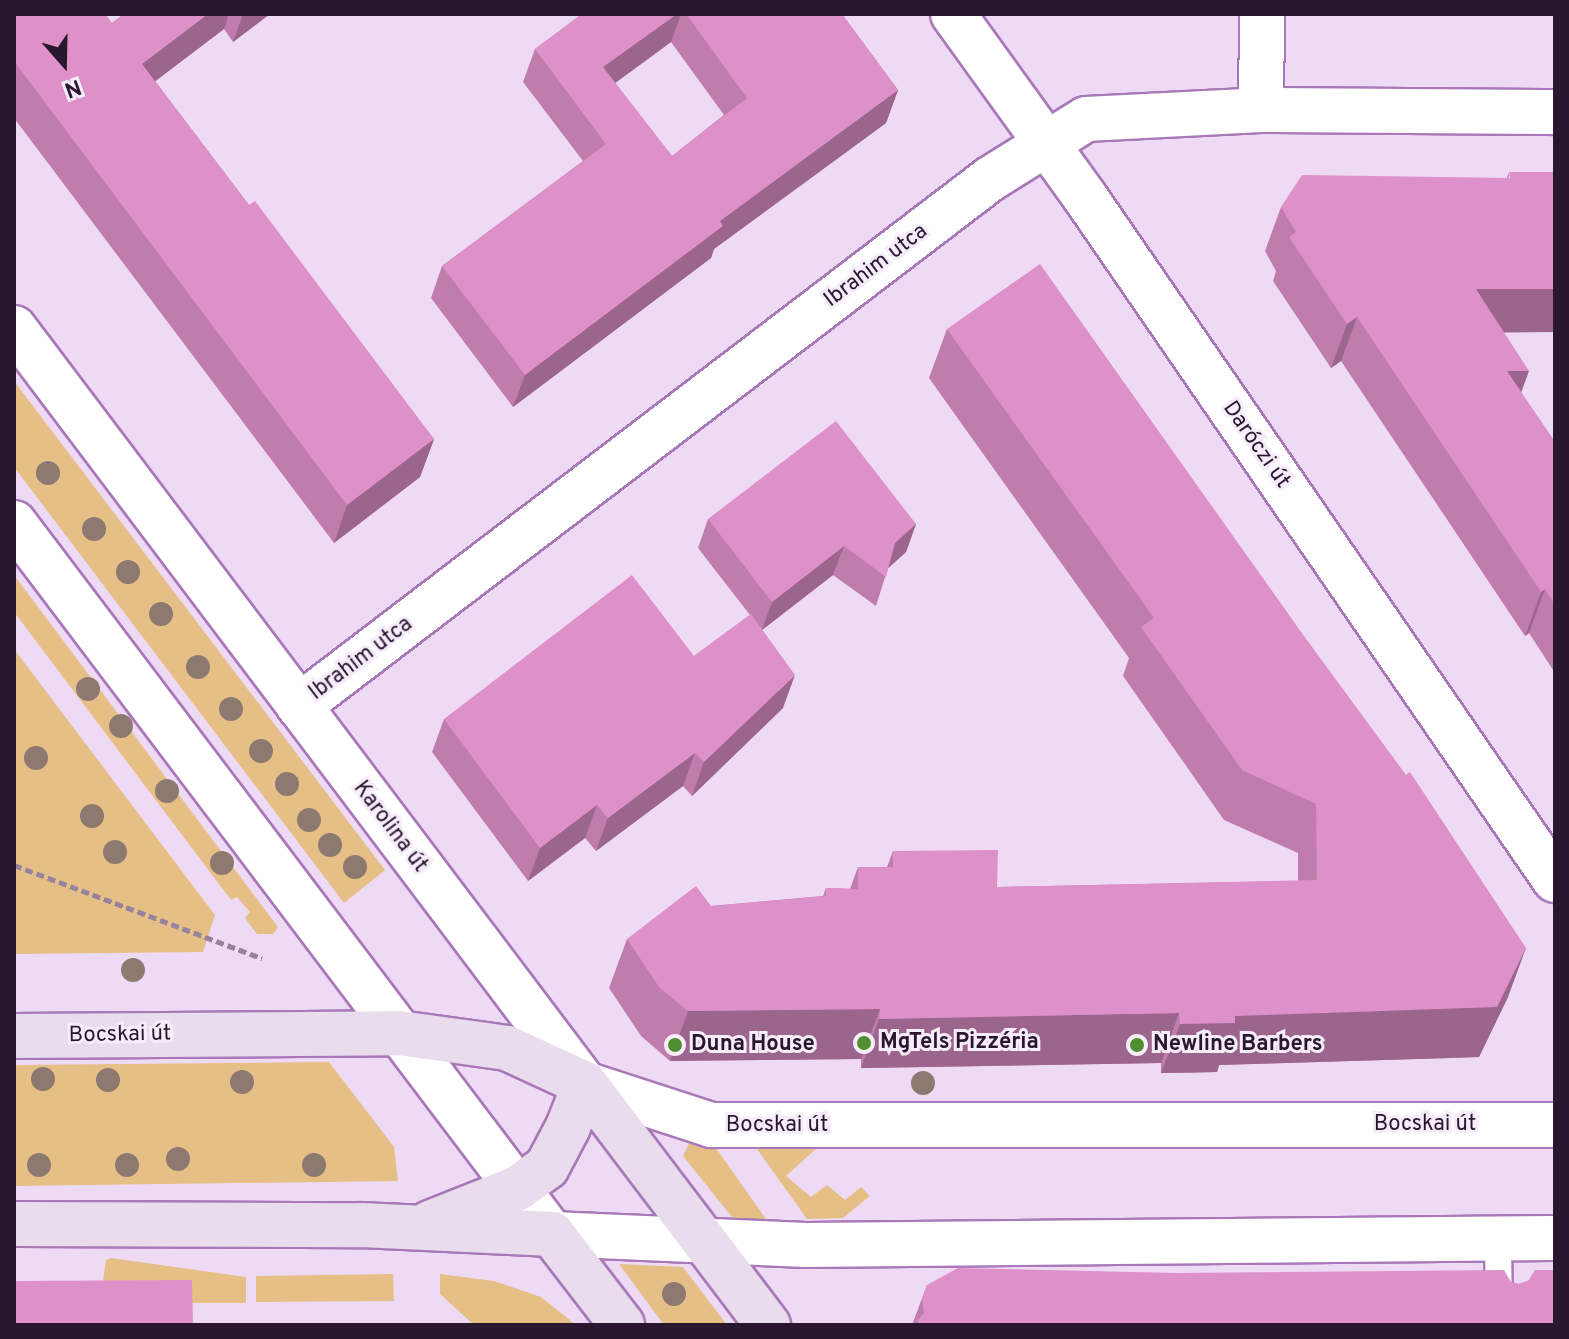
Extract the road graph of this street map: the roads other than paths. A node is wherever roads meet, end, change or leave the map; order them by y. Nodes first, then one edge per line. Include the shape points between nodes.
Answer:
1 (953, 14) edge
2 (1262, 14) edge
3 (1261, 110) junction
4 (1555, 112) edge
5 (1047, 143) junction
6 (14, 328) edge
7 (14, 523) edge
8 (299, 706) junction
9 (1555, 880) edge
10 (399, 1033) junction
11 (14, 1036) edge
12 (585, 1084) junction
13 (1555, 1125) edge
14 (518, 1188) junction
15 (14, 1224) edge
16 (416, 1228) junction
17 (552, 1234) junction
18 (1555, 1238) edge
19 (1498, 1239) junction
20 (703, 1241) junction
21 (622, 1325) edge
22 (768, 1325) edge
23 (1499, 1325) edge

1 - 5 street, Daróczi út
2 - 3 street
3 - 4 street, Ibrahim utca
3 - 5 street, Ibrahim utca via 1086,119
5 - 8 street, Ibrahim utca via 990,179
5 - 9 street, Daróczi út
6 - 8 street, Karolina út
7 - 10 street
8 - 12 street, Karolina út
10 - 11 main road, Bocskai út
10 - 12 main road, Bocskai út via 507,1048
10 - 14 street
12 - 13 street, Bocskai út via 711,1125
12 - 14 main road via 547,1167
12 - 20 main road, Karolina út
14 - 16 main road
14 - 17 street
15 - 16 main road
16 - 17 main road
17 - 20 street
17 - 21 main road
18 - 19 street
19 - 20 street via 806,1245
19 - 23 lane
20 - 22 main road, Karolina út

